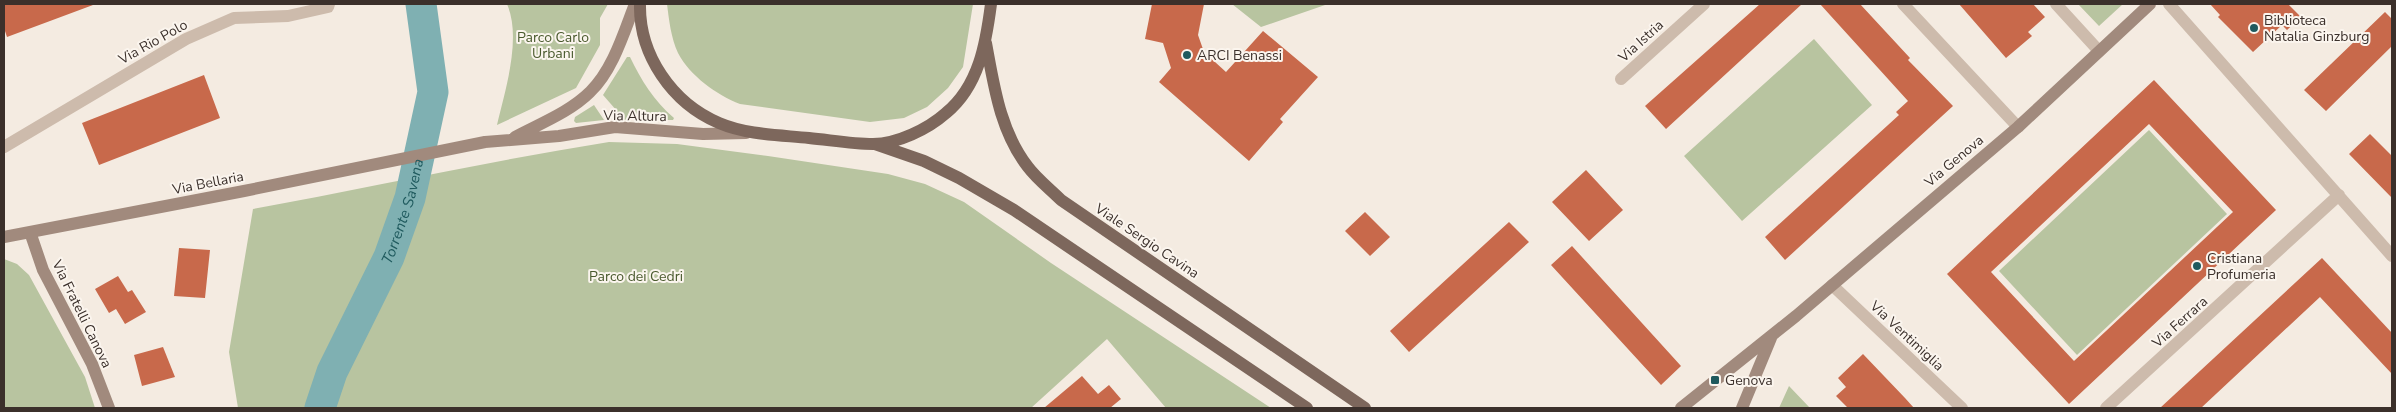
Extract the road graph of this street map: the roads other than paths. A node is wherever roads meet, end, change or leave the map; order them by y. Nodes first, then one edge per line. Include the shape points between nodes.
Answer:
1 (329, 4) edge
2 (635, 4) edge
3 (640, 4) edge
4 (991, 4) edge
5 (1704, 4) edge
6 (1903, 4) edge
7 (2056, 4) edge
8 (2150, 4) edge
9 (2170, 4) edge
10 (986, 43) junction
11 (2099, 51) junction
12 (1621, 79) dead end
13 (2018, 127) junction
14 (759, 133) junction
15 (512, 139) junction
16 (875, 144) junction
17 (4, 147) edge
18 (418, 156) joint
19 (2339, 195) junction
20 (30, 232) junction
21 (4, 237) edge
22 (2392, 256) edge
23 (1832, 285) junction
24 (1772, 336) junction
25 (109, 408) edge
26 (1307, 408) edge
27 (1364, 408) edge
28 (1682, 408) edge
29 (1742, 408) edge
30 (1962, 408) edge
31 (2106, 408) edge

1 - 17 street, Via Rio Polo via 328,7 288,16 234,18 186,39
2 - 15 street, Via Altura via 609,64 591,91 578,102
3 - 14 main road via 642,30 650,56 675,92 694,110 720,124
4 - 10 main road
5 - 12 street, Via Istria
6 - 13 street
7 - 11 street
8 - 11 street, Via Genova
9 - 19 street
10 - 16 main road via 966,91 946,113 902,138
10 - 27 main road, Viale Sergio Cavina via 1005,128 1028,166 1060,200
11 - 13 street, Via Genova
13 - 23 street, Via Genova
14 - 15 street, Via Altura via 703,134 615,127
14 - 16 main road
15 - 18 street, Via Altura
16 - 26 main road via 942,169 1014,210
18 - 20 street, Via Bellaria
19 - 22 street
19 - 31 street, Via Ferrara
20 - 21 street, Via Bellaria
20 - 25 street, Via Fratelli Canova via 42,270 92,364
23 - 24 street, Via Genova
23 - 30 street, Via Ventimiglia
24 - 28 street, Via Genova
24 - 29 street, Via Genova

